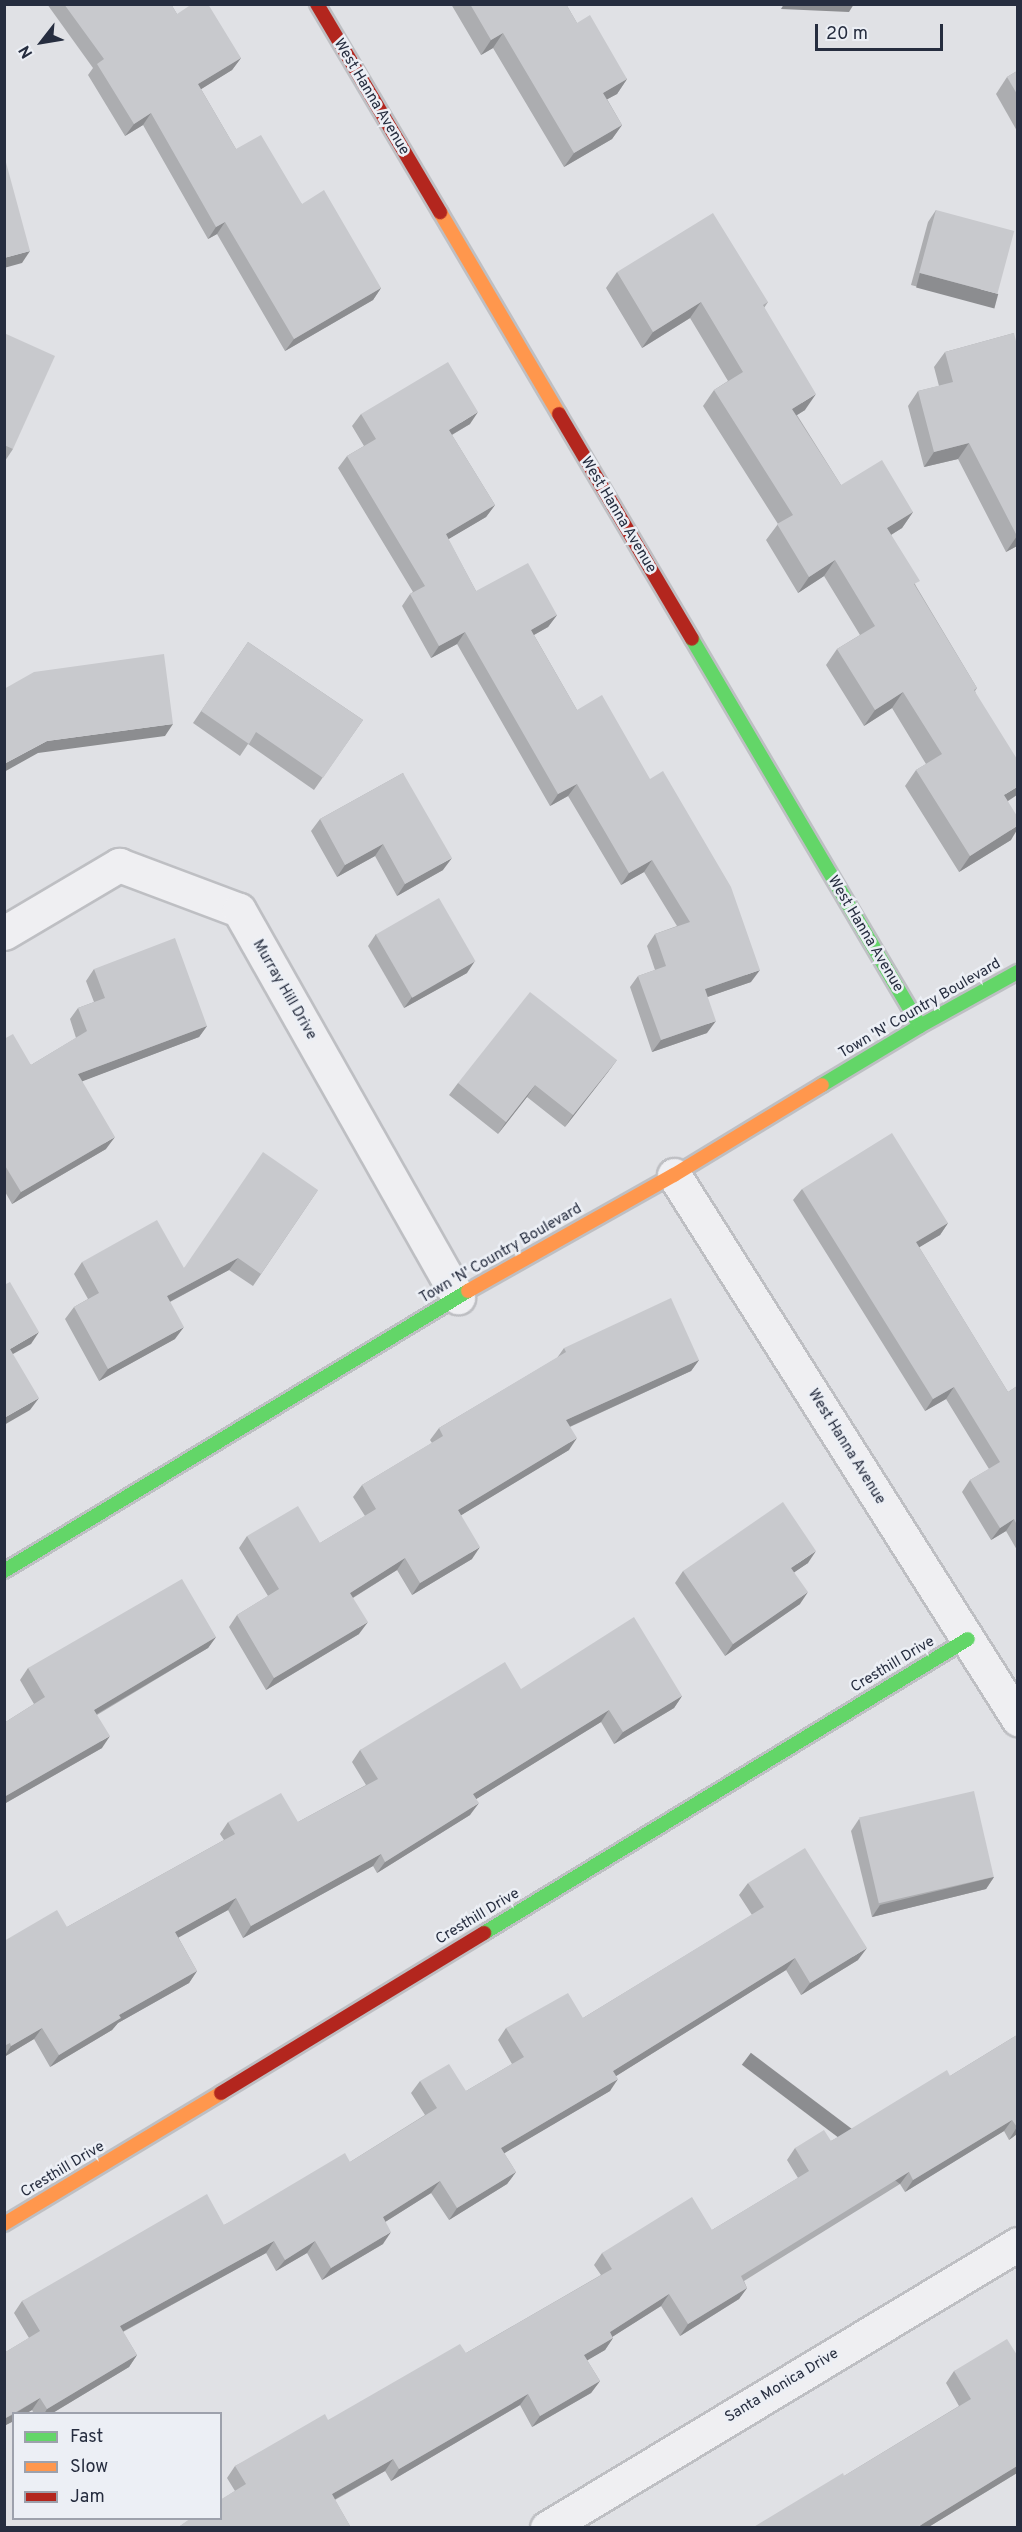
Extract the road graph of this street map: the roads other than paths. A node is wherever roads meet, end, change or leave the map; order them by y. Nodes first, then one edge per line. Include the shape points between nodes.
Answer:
1 (316, 4) edge
2 (4, 933) edge
3 (1017, 972) edge
4 (920, 1026) junction
5 (674, 1175) junction
6 (458, 1296) junction
7 (4, 1571) edge
8 (968, 1639) junction
9 (1017, 1719) edge
10 (4, 2224) edge
11 (1017, 2244) edge
12 (547, 2528) edge

1 - 4 street, West Hanna Avenue
2 - 6 street, Murray Hill Drive via 119,865 239,910
3 - 4 street, Town 'N' Country Boulevard
4 - 5 street, Town 'N' Country Boulevard
5 - 6 street, Town 'N' Country Boulevard
5 - 8 street, West Hanna Avenue
6 - 7 street, Town 'N' Country Boulevard
8 - 9 street, West Hanna Avenue
8 - 10 street, Cresthill Drive
11 - 12 street, Santa Monica Drive

